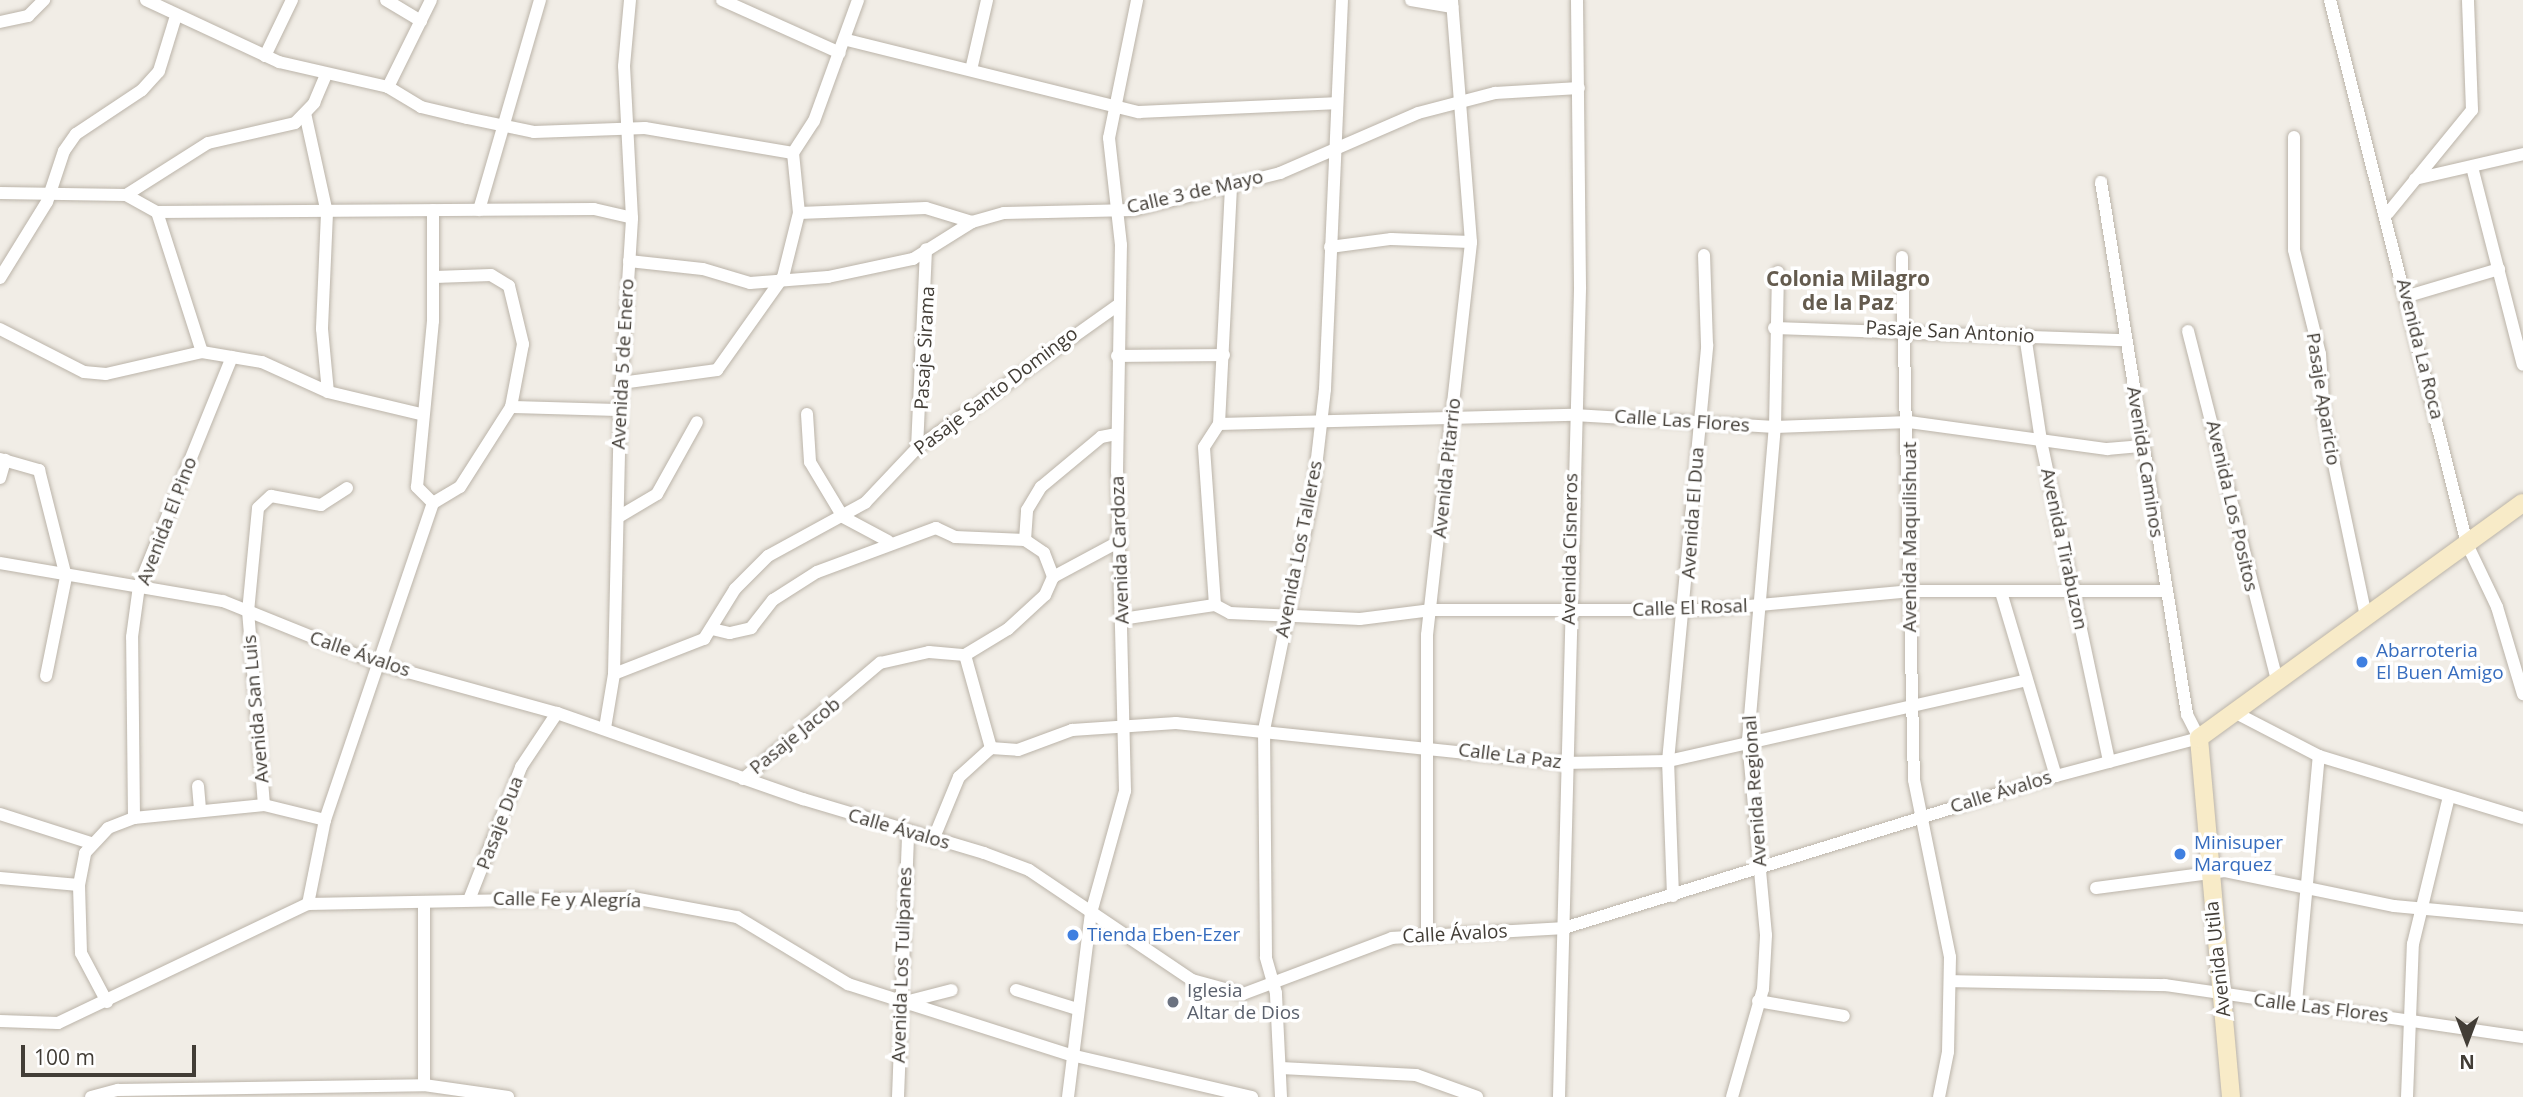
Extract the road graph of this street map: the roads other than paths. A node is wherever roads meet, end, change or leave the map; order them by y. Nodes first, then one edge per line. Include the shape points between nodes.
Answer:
1 (44, 0) edge
2 (146, 0) edge
3 (292, 0) edge
4 (386, 0) edge
5 (431, 0) edge
6 (540, 0) edge
7 (630, 0) edge
8 (858, 0) edge
9 (987, 0) edge
10 (1138, 0) edge
11 (1342, 0) edge
12 (1411, 0) edge
13 (1577, 0) edge
14 (2330, 0) edge
15 (2468, 0) edge
16 (731, 2) edge
17 (1452, 3) edge
18 (175, 19) junction
19 (421, 21) junction
20 (0, 22) edge
21 (847, 40) junction
22 (840, 53) junction
23 (265, 56) junction
24 (971, 70) junction
25 (326, 75) junction
26 (388, 87) junction
27 (1579, 88) junction
28 (1463, 101) junction
29 (1334, 103) junction
30 (1116, 107) junction
31 (305, 113) junction
32 (505, 126) junction
33 (628, 129) junction
34 (2294, 137) dead end
35 (1334, 147) junction
36 (793, 153) junction
37 (2523, 154) edge
38 (2473, 167) junction
39 (2415, 179) junction
40 (1231, 183) junction
41 (2101, 183) dead end
42 (53, 190) junction
43 (0, 193) edge
44 (126, 195) junction
45 (1114, 209) junction
46 (433, 210) junction
47 (479, 210) junction
48 (157, 212) junction
49 (327, 213) junction
50 (799, 213) junction
51 (2388, 213) junction
52 (632, 218) junction
53 (972, 222) junction
54 (1471, 242) junction
55 (1330, 247) junction
56 (926, 249) junction
57 (1704, 255) dead end
58 (1902, 257) dead end
59 (629, 261) junction
60 (2499, 269) junction
61 (1777, 272) dead end
62 (435, 277) junction
63 (0, 278) edge
64 (781, 280) junction
65 (2408, 296) junction
66 (1118, 305) junction
67 (1774, 328) junction
68 (0, 329) edge
69 (1905, 329) junction
70 (2188, 331) dead end
71 (2025, 335) junction
72 (2126, 340) junction
73 (202, 352) junction
74 (1224, 355) junction
75 (1117, 356) junction
76 (232, 357) junction
77 (2523, 366) edge
78 (621, 383) junction
79 (328, 392) junction
80 (512, 407) junction
81 (620, 410) junction
82 (420, 414) junction
83 (807, 414) dead end
84 (1574, 415) junction
85 (1451, 418) junction
86 (1321, 421) junction
87 (697, 422) dead end
88 (1699, 422) junction
89 (1909, 422) junction
90 (1219, 424) junction
91 (1774, 427) junction
92 (1117, 434) junction
93 (2041, 441) junction
94 (2143, 446) junction
95 (917, 447) junction
96 (2, 459) edge
97 (0, 478) edge
98 (347, 488) dead end
99 (433, 503) junction
100 (2523, 503) edge
101 (620, 516) junction
102 (843, 517) junction
103 (1025, 540) junction
104 (888, 541) junction
105 (1118, 542) junction
106 (2467, 544) junction
107 (0, 563) edge
108 (66, 577) junction
109 (1054, 577) junction
110 (139, 586) junction
111 (1909, 591) junction
112 (2001, 592) junction
113 (2167, 592) junction
114 (2073, 593) junction
115 (1215, 605) junction
116 (1758, 605) junction
117 (1431, 610) junction
118 (1686, 610) junction
119 (1569, 611) junction
120 (248, 612) junction
121 (1285, 617) junction
122 (2366, 617) junction
123 (1122, 619) junction
124 (712, 628) junction
125 (965, 655) junction
126 (380, 664) junction
127 (614, 674) junction
128 (46, 676) dead end
129 (2026, 680) junction
130 (2277, 681) junction
131 (2523, 694) edge
132 (1912, 703) junction
133 (2234, 712) junction
134 (557, 713) junction
135 (1127, 722) junction
136 (605, 728) junction
137 (1264, 730) junction
138 (2199, 738) junction
139 (1748, 740) junction
140 (990, 743) junction
141 (1427, 747) junction
142 (2319, 756) junction
143 (1668, 761) junction
144 (2109, 762) junction
145 (1563, 763) junction
146 (2056, 775) junction
147 (743, 779) junction
148 (198, 786) dead end
149 (2449, 796) junction
150 (264, 805) junction
151 (200, 809) junction
152 (0, 814) edge
153 (1922, 816) junction
154 (134, 818) junction
155 (2523, 818) edge
156 (325, 820) junction
157 (908, 834) junction
158 (933, 840) junction
159 (91, 843) junction
160 (1761, 866) junction
161 (2208, 873) junction
162 (0, 878) edge
163 (79, 885) junction
164 (2096, 888) dead end
165 (2303, 890) junction
166 (1673, 896) junction
167 (469, 900) junction
168 (425, 903) junction
169 (308, 904) junction
170 (2420, 909) junction
171 (1091, 913) junction
172 (2523, 918) edge
173 (1564, 928) junction
174 (1427, 937) junction
175 (1273, 980) junction
176 (1950, 981) junction
177 (952, 990) dead end
178 (1016, 990) dead end
179 (2223, 994) junction
180 (903, 1000) junction
181 (1758, 1001) junction
182 (107, 1002) junction
183 (2295, 1002) junction
184 (1077, 1009) junction
185 (1843, 1016) dead end
186 (2408, 1019) junction
187 (1, 1023) edge
188 (2523, 1037) edge
189 (1071, 1055) junction
190 (1281, 1068) junction
191 (424, 1085) junction
192 (91, 1097) edge
193 (508, 1097) edge
194 (898, 1097) edge
195 (1068, 1097) edge
196 (1252, 1097) edge
197 (1281, 1097) edge
198 (1477, 1097) edge
199 (1559, 1097) edge
200 (1732, 1097) edge
201 (1938, 1097) edge
202 (2231, 1097) edge
203 (2407, 1097) edge

1 - 20 street via 28,16
2 - 18 street
3 - 23 street
4 - 19 street
5 - 19 street
6 - 32 street
7 - 33 street, Avenida 5 de Enero via 624,66
8 - 21 street
9 - 24 street
10 - 30 street, Avenida Cardoza
11 - 29 street, Avenida Los Talleres
12 - 17 street
13 - 27 street, Avenida Cisneros
14 - 51 street, Avenida La Roca
15 - 39 street via 2472,110
16 - 22 street
17 - 28 street, Avenida Pitarrio
18 - 23 street
18 - 42 street via 159,71 142,90 76,134
19 - 26 street
21 - 22 street
21 - 24 street
22 - 36 street via 814,121
23 - 25 street
24 - 30 street
25 - 26 street
25 - 31 street
26 - 32 street via 421,107
27 - 28 street, Calle 3 de Mayo
27 - 84 street, Avenida Cisneros
28 - 35 street, Calle 3 de Mayo
28 - 54 street, Avenida Pitarrio
29 - 30 street via 1139,112
29 - 35 street, Avenida Los Talleres
30 - 45 street, Avenida Cardoza via 1109,138
31 - 44 street via 276,131 193,149
31 - 49 street
32 - 33 street via 534,132
32 - 47 street
33 - 36 street
33 - 52 street, Avenida 5 de Enero
34 - 122 street, Pasaje Aparicio via 2294,250 2320,354 2324,417
35 - 40 street, Calle 3 de Mayo via 1280,173
35 - 55 street, Avenida Los Talleres
36 - 50 street
37 - 38 street
38 - 39 street
38 - 60 street
39 - 51 street
40 - 45 street, Calle 3 de Mayo
40 - 74 street
41 - 72 street, Avenida Caminos
42 - 43 street
42 - 44 street
42 - 63 street
44 - 48 street
45 - 53 street, Calle 3 de Mayo via 1004,213
45 - 66 street, Avenida Cardoza via 1121,245
46 - 47 street
46 - 49 street
46 - 62 street
47 - 52 street via 594,209
48 - 49 street
48 - 73 street
49 - 79 street via 322,329
50 - 53 street via 926,208
50 - 64 street
51 - 65 street, Avenida La Roca
52 - 59 street, Avenida 5 de Enero
53 - 56 street, Calle 3 de Mayo
54 - 55 street via 1391,239
54 - 85 street, Avenida Pitarrio
55 - 86 street, Avenida Los Talleres
56 - 64 street, Calle 3 de Mayo via 869,271
56 - 95 street, Pasaje Sirama
57 - 88 street, Avenida El Dua via 1707,345
58 - 69 street, Avenida Maquilishuat
59 - 64 street, Calle 3 de Mayo via 703,269 750,283
59 - 78 street, Avenida 5 de Enero
60 - 65 street
60 - 77 street
61 - 67 street, Avenida Regional
62 - 80 street via 491,275 509,286 523,344
62 - 82 street
64 - 78 street via 717,370
65 - 106 street, Avenida La Roca
66 - 75 street, Avenida Cardoza
66 - 95 street, Pasaje Santo Domingo
67 - 69 street, Pasaje San Antonio
67 - 91 street, Avenida Regional
68 - 73 street via 67,367 95,373
69 - 71 street, Pasaje San Antonio
69 - 89 street, Avenida Maquilishuat
70 - 130 street, Avenida Los Positos
71 - 72 street, Pasaje San Antonio
71 - 93 street, Avenida Tirabuzon
72 - 94 street, Avenida Caminos
73 - 76 street
74 - 75 street
74 - 90 street
75 - 92 street, Avenida Cardoza
76 - 79 street via 293,371
76 - 110 street, Avenida El Pino
78 - 81 street, Avenida 5 de Enero
79 - 82 street
80 - 81 street
80 - 99 street via 460,488
81 - 101 street, Avenida 5 de Enero
82 - 99 street via 417,487
83 - 102 street via 810,462
84 - 85 street, Calle Las Flores
84 - 88 street, Calle Las Flores
84 - 119 street, Avenida Cisneros
85 - 86 street, Calle Las Flores
85 - 117 street, Avenida Pitarrio
86 - 90 street, Calle Las Flores
86 - 121 street, Avenida Los Talleres
87 - 101 street via 657,494
88 - 91 street, Calle Las Flores
88 - 118 street, Avenida El Dua
89 - 91 street, Calle Las Flores
89 - 93 street, Calle Las Flores
89 - 111 street, Avenida Maquilishuat
90 - 115 street via 1204,447
91 - 116 street, Avenida Regional
92 - 103 street via 1101,437 1041,487 1027,510
92 - 105 street, Avenida Cardoza
93 - 94 street, Calle Las Flores via 2107,449
93 - 114 street, Avenida Tirabuzon
94 - 113 street, Avenida Caminos
95 - 102 street, Pasaje Santo Domingo via 865,503
96 - 97 street
96 - 108 street via 39,470
98 - 120 street, Avenida San Luis via 321,505 265,497 258,508
99 - 126 street
100 - 106 street, Calle Ávalos
101 - 127 street, Avenida 5 de Enero
102 - 104 street
102 - 124 street, Pasaje Santo Domingo via 768,556 736,589
103 - 104 street via 955,537 936,528
103 - 109 street via 1044,553
104 - 124 street via 792,586 751,628 730,633
105 - 109 street
105 - 123 street, Avenida Cardoza
106 - 122 street, Calle Ávalos
106 - 131 street, Avenida La Roca via 2497,607
107 - 108 street, Calle Ávalos
108 - 110 street, Calle Ávalos
108 - 128 street
109 - 125 street via 1045,595 1008,628
110 - 120 street, Calle Ávalos via 191,593
110 - 154 street, Avenida El Pino via 132,637
111 - 112 street, Calle El Rosal
111 - 116 street, Calle El Rosal
111 - 132 street, Avenida Maquilishuat
112 - 114 street, Calle El Rosal
112 - 129 street
113 - 114 street, Calle El Rosal
113 - 138 street, Avenida Caminos via 2187,714
114 - 144 street, Avenida Tirabuzon
115 - 121 street, Calle El Rosal
115 - 123 street, Calle El Rosal
116 - 118 street, Calle El Rosal
116 - 139 street, Avenida Regional
117 - 119 street, Calle El Rosal
117 - 121 street, Calle El Rosal via 1360,619
117 - 141 street, Avenida Pitarrio
118 - 119 street, Calle El Rosal
118 - 143 street, Avenida El Dua
119 - 145 street, Avenida Cisneros
120 - 126 street, Calle Ávalos
120 - 150 street, Avenida San Luis
121 - 137 street, Avenida Los Talleres
122 - 130 street, Calle Ávalos
123 - 135 street, Avenida Cardoza
124 - 127 street, Pasaje Santo Domingo via 704,639
125 - 140 street
125 - 147 street, Pasaje Jacob via 929,652 880,663 837,706
126 - 134 street, Calle Ávalos
126 - 156 street
127 - 136 street, Avenida 5 de Enero
129 - 132 street, Calle La Paz
129 - 146 street
130 - 133 street, Calle Ávalos
132 - 139 street, Calle La Paz
132 - 153 street, Avenida Maquilishuat
133 - 138 street, Calle Ávalos
133 - 142 street
134 - 136 street, Calle Ávalos
134 - 167 street, Pasaje Dua via 522,767
135 - 137 street, Calle La Paz
135 - 140 street, Calle La Paz via 1072,730 1040,747
135 - 171 street, Avenida Cardoza via 1125,791
136 - 147 street, Calle Ávalos
137 - 141 street, Calle La Paz
137 - 175 street, Avenida Los Talleres via 1266,957
138 - 144 street, Calle Ávalos
138 - 161 street, Avenida Utila
139 - 143 street, Calle La Paz
139 - 160 street, Avenida Regional
140 - 158 street via 959,777
141 - 145 street, Calle La Paz
141 - 174 street, Avenida Pitarrio
142 - 149 street
142 - 165 street
143 - 145 street, Calle La Paz
143 - 166 street, Avenida El Dua
144 - 146 street, Calle Ávalos
145 - 173 street, Avenida Cisneros
146 - 153 street, Calle Ávalos
147 - 157 street, Calle Ávalos
148 - 151 street
149 - 155 street
149 - 170 street
150 - 151 street
150 - 156 street
151 - 154 street
152 - 159 street
153 - 160 street, Calle Ávalos
153 - 176 street, Avenida Maquilishuat
154 - 159 street
156 - 169 street
157 - 158 street, Calle Ávalos
157 - 180 street, Avenida Los Tulipanes
158 - 171 street, Calle Ávalos via 1028,870
159 - 163 street
160 - 166 street, Calle Ávalos
160 - 181 street, Avenida Regional via 1766,935
161 - 164 street
161 - 165 street
161 - 179 street, Avenida Utila
162 - 163 street
163 - 182 street via 81,953
165 - 170 street
165 - 183 street
166 - 173 street, Calle Ávalos
167 - 168 street, Calle Fe y Alegría
167 - 180 street, Calle Fe y Alegría via 633,898 737,917 848,984
168 - 169 street, Calle Fe y Alegría
168 - 191 street
169 - 182 street, Calle Fe y Alegría
170 - 172 street
170 - 186 street
171 - 175 street, Calle Ávalos via 1192,981 1243,994
171 - 184 street, Avenida Cardoza
173 - 174 street, Calle Ávalos
173 - 199 street, Avenida Cisneros
174 - 175 street, Calle Ávalos via 1392,938
175 - 190 street, Avenida Los Talleres
176 - 179 street, Calle Las Flores via 2165,985
176 - 201 street, Avenida Maquilishuat via 1948,1052
177 - 180 street
178 - 184 street
179 - 183 street, Calle Las Flores
179 - 202 street, Avenida Utila
180 - 189 street, Calle Fe y Alegría
180 - 194 street, Avenida Los Tulipanes
181 - 185 street
181 - 200 street, Avenida Regional
182 - 187 street, Calle Fe y Alegría via 58,1023
183 - 186 street, Calle Las Flores
184 - 189 street, Avenida Cardoza
186 - 188 street, Calle Las Flores
186 - 203 street
189 - 195 street, Avenida Cardoza
189 - 196 street, Calle Fe y Alegría
190 - 197 street, Avenida Los Talleres
190 - 198 street via 1416,1075
191 - 192 street via 118,1090
191 - 193 street

